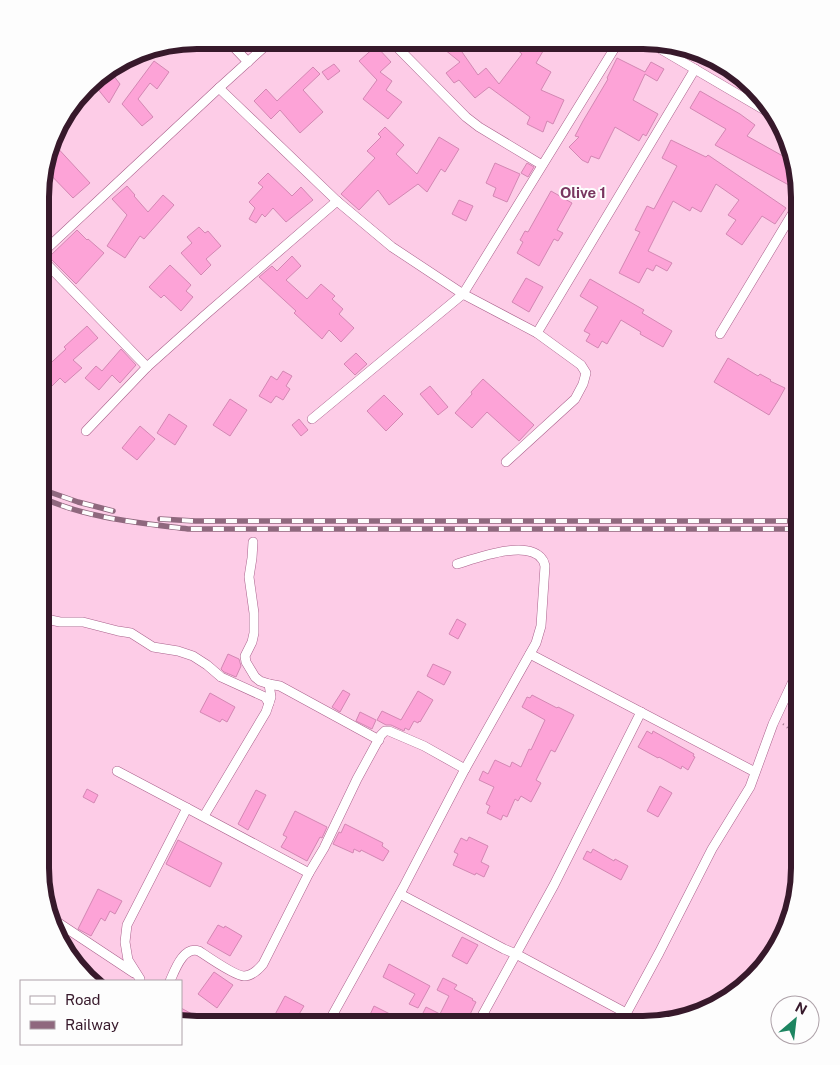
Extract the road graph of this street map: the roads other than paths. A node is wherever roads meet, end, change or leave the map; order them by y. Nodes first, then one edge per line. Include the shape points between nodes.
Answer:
1 (236, 49) edge
2 (262, 49) edge
3 (399, 49) edge
4 (614, 49) edge
5 (663, 50) edge
6 (248, 62) junction
7 (695, 69) junction
8 (219, 88) junction
9 (762, 109) edge
10 (542, 165) junction
11 (337, 201) junction
12 (791, 217) edge
13 (49, 248) edge
14 (49, 264) edge
15 (463, 294) junction
16 (537, 333) junction
17 (720, 334) dead end
18 (147, 367) junction
19 (312, 419) dead end
20 (86, 431) dead end
21 (506, 462) dead end
22 (252, 542) dead end
23 (457, 564) dead end
24 (49, 620) edge
25 (530, 654) junction
26 (269, 684) junction
27 (791, 685) edge
28 (269, 703) junction
29 (641, 712) junction
30 (379, 740) junction
31 (465, 768) junction
32 (117, 771) dead end
33 (755, 772) junction
34 (187, 808) junction
35 (204, 816) junction
36 (309, 873) junction
37 (400, 894) junction
38 (60, 924) edge
39 (516, 954) junction
40 (142, 980) edge
41 (170, 980) edge
42 (626, 1013) junction
43 (332, 1016) edge
44 (482, 1016) edge
45 (624, 1016) edge

1 - 6 street
2 - 6 street
3 - 10 street via 478,127
4 - 10 street
5 - 7 street
6 - 8 street
7 - 9 street
7 - 16 street
8 - 11 street
8 - 13 street
10 - 15 street
11 - 15 street via 392,247
11 - 18 street
12 - 17 street
14 - 18 street
15 - 16 street
15 - 19 street
16 - 21 street via 581,366 586,374 575,399
18 - 20 street
22 - 26 street via 249,577 254,632 245,656 255,677
23 - 25 street via 506,551 527,550 541,557 546,566 541,626
24 - 28 street via 83,622 131,633 153,648 193,656 221,677 265,697
25 - 29 street
25 - 31 street
26 - 28 street
26 - 30 street via 280,686
27 - 33 street
28 - 35 street
29 - 33 street
29 - 39 street
30 - 31 street via 389,730
30 - 36 street
31 - 37 street
32 - 34 street
33 - 42 street via 750,787 712,849
34 - 35 street
34 - 40 street via 127,925 128,960
35 - 36 street
36 - 41 street via 258,970 244,976 236,974 195,950 182,956
37 - 39 street
37 - 43 street
38 - 40 street
39 - 42 street
39 - 44 street
42 - 45 street

